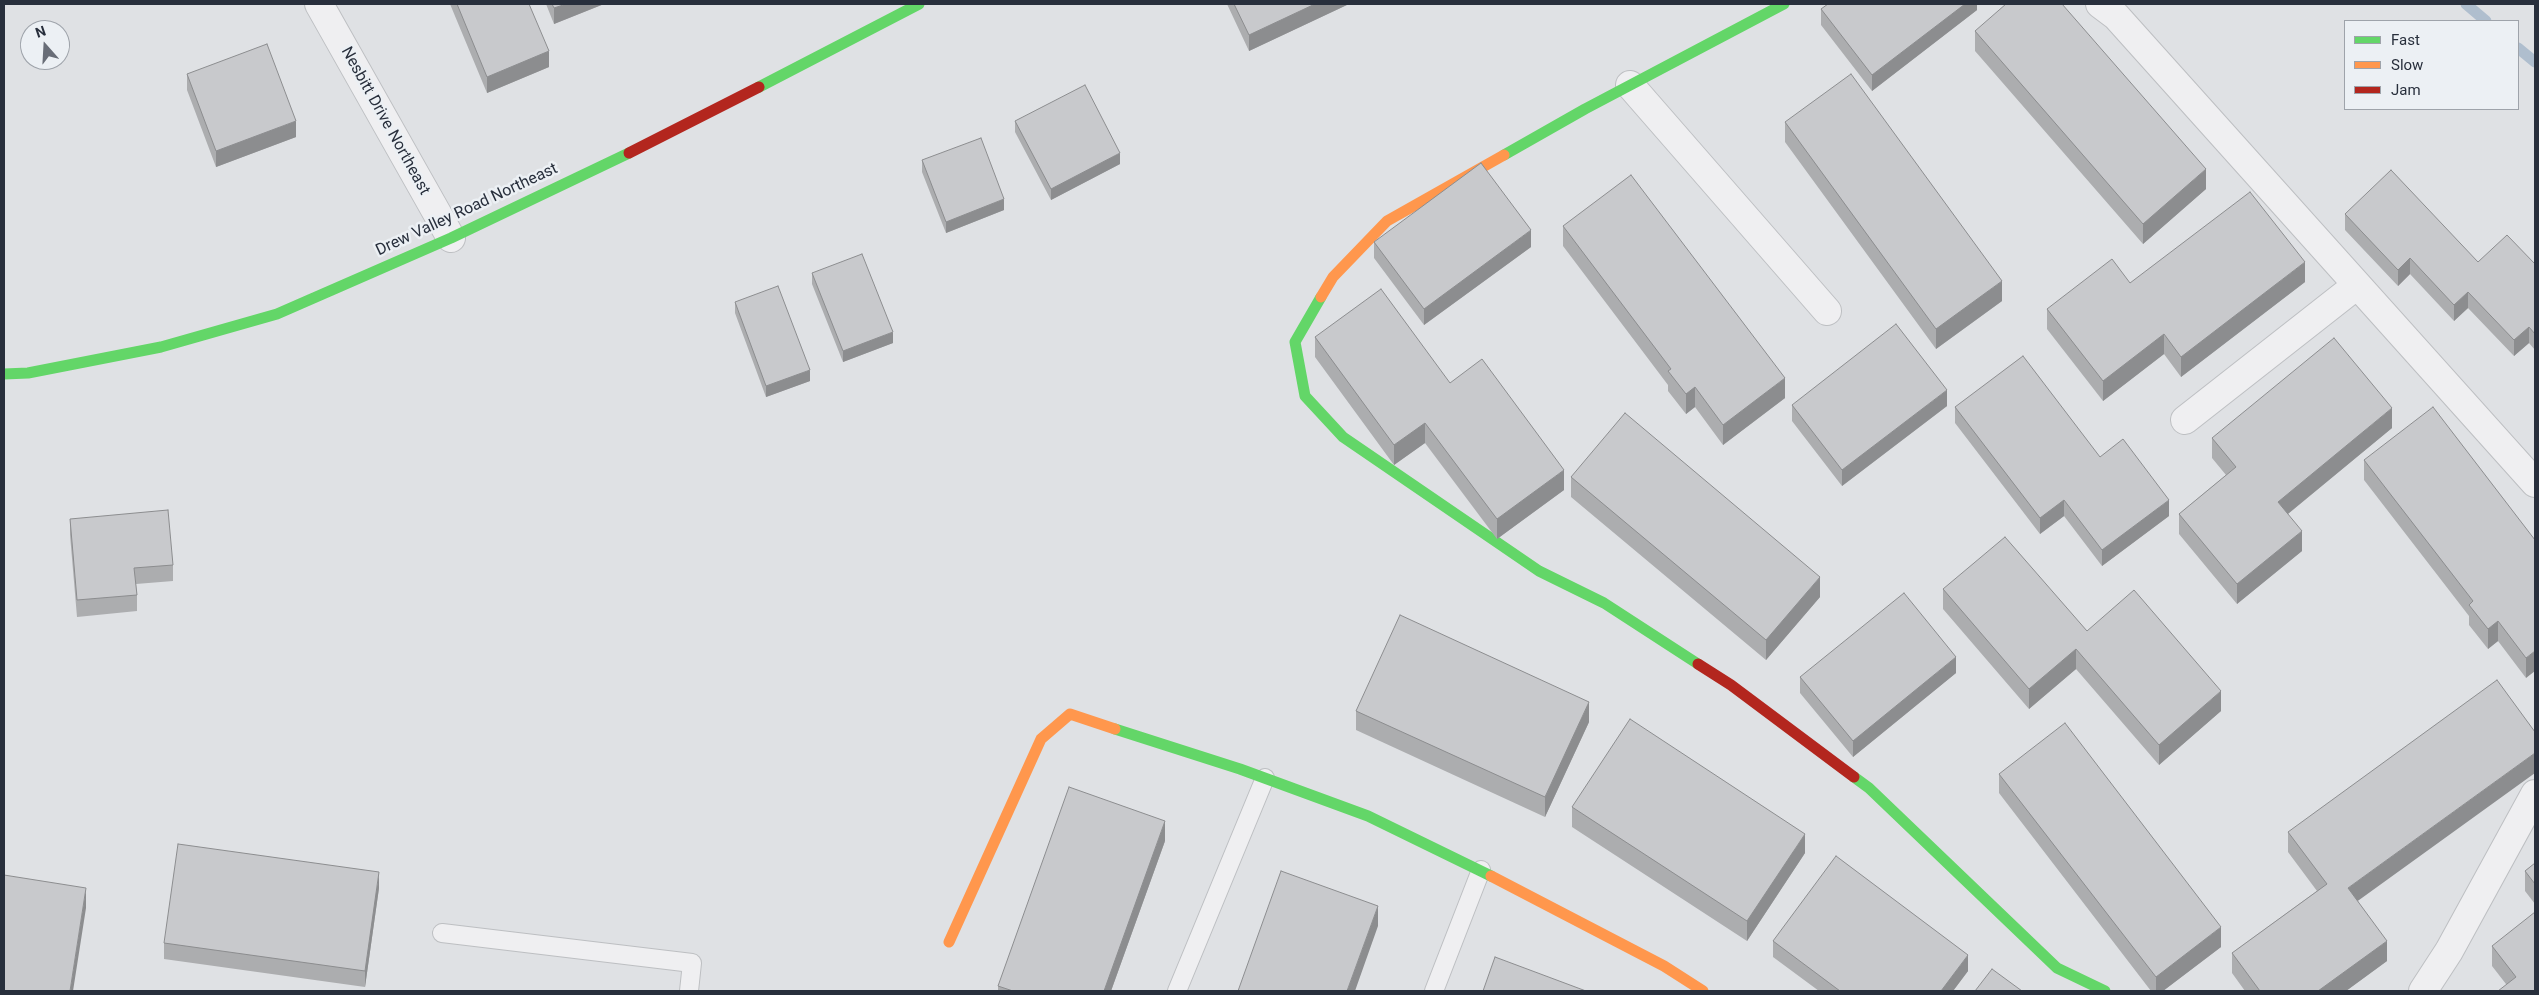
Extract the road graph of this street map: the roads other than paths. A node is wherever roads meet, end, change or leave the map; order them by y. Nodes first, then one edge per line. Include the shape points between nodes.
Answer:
1 (319, 4) edge
2 (919, 4) edge
3 (1784, 4) edge
4 (2100, 4) edge
5 (1630, 85) junction
6 (451, 238) junction
7 (2357, 285) junction
8 (1827, 311) dead end
9 (4, 374) edge
10 (2185, 420) dead end
11 (2535, 483) edge
12 (1265, 778) junction
13 (2535, 794) edge
14 (1481, 870) junction
15 (442, 932) dead end
16 (949, 942) dead end
17 (689, 991) edge
18 (1177, 991) edge
19 (1434, 991) edge
20 (1703, 991) edge
21 (2105, 991) edge
22 (2424, 991) edge

1 - 6 street, Nesbitt Drive Northeast
2 - 6 street, Drew Valley Road Northeast via 686,125
3 - 5 street
4 - 7 street via 2116,16
5 - 8 street
5 - 21 street via 1386,221 1333,277 1295,342 1305,396 1343,437 1539,571 1604,603 1731,685 1869,788 2057,968
6 - 9 street, Drew Valley Road Northeast via 276,314 161,347 28,373
7 - 10 street
7 - 11 street
12 - 14 street via 1368,816
12 - 16 street via 1070,714 1041,739
12 - 18 lane
13 - 22 street
14 - 19 lane
14 - 20 street
15 - 17 lane via 692,963

